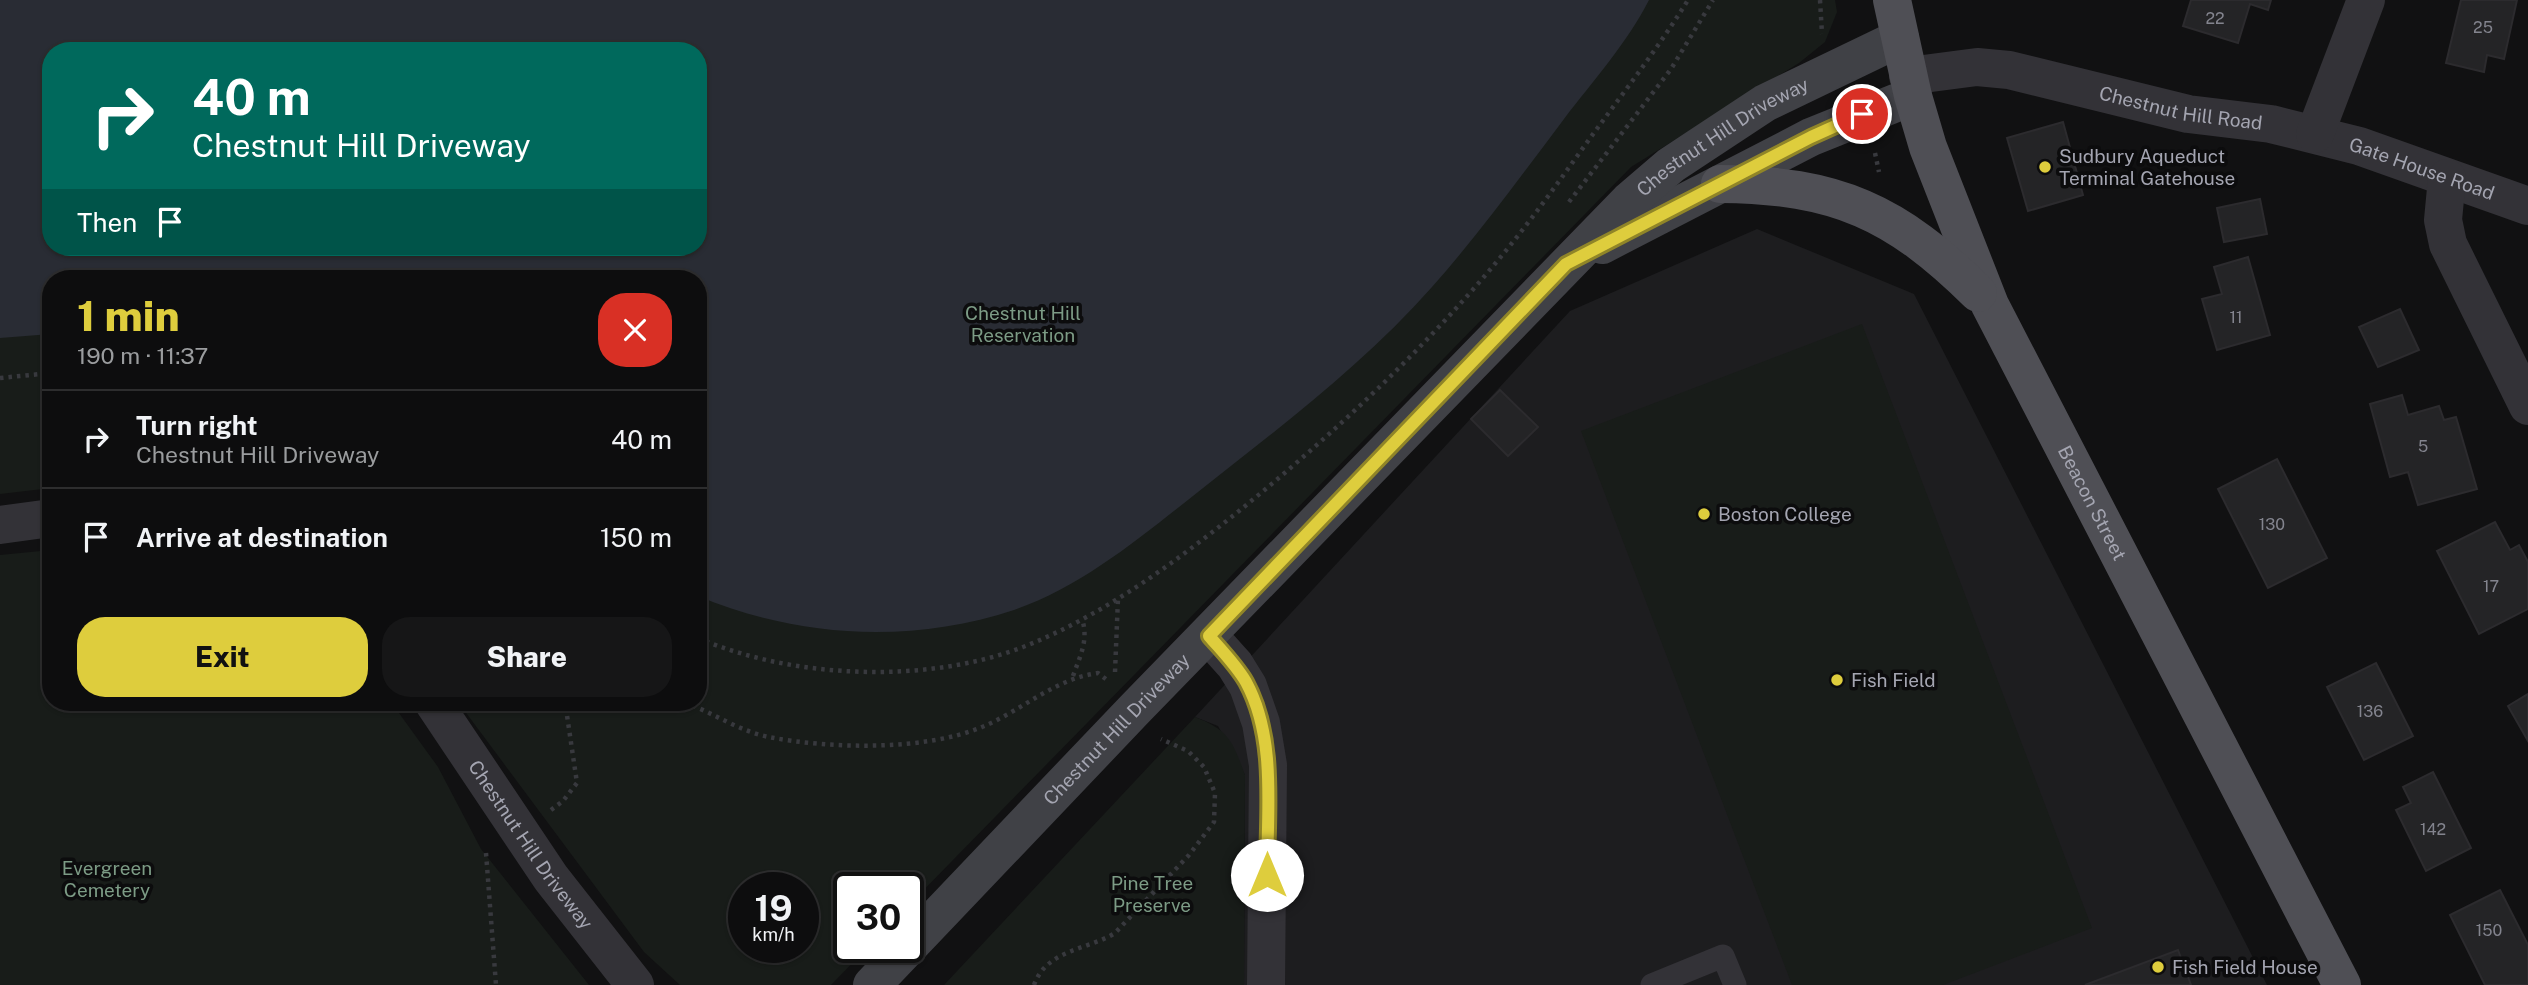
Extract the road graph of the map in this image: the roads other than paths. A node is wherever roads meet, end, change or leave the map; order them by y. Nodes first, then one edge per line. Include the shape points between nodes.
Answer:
1 (1892, 0) edge
2 (2366, 0) edge
3 (1900, 38) junction
4 (1911, 86) junction
5 (2315, 134) junction
6 (2447, 178) junction
7 (1720, 184) junction
8 (2528, 206) edge
9 (1566, 264) junction
10 (1990, 305) junction
11 (2528, 406) edge
12 (42, 519) edge
13 (0, 525) edge
14 (1209, 636) junction
15 (439, 711) edge
16 (635, 985) edge
17 (872, 985) edge
18 (1266, 985) edge
19 (1652, 985) edge
20 (1735, 985) edge
21 (2342, 985) edge

1 - 3 main road, Beacon Street
2 - 5 street
3 - 4 main road, Beacon Street
3 - 9 main road, Chestnut Hill Driveway via 1765,103 1715,134 1661,174
4 - 5 street, Chestnut Hill Road via 1977,67 2009,70 2188,114
4 - 7 main road, Chestnut Hill Driveway
4 - 10 main road, Beacon Street via 1951,209
5 - 6 street, Gate House Road
6 - 8 street, Gate House Road
6 - 11 street via 2443,220 2448,244
7 - 9 main road, Chestnut Hill Driveway
7 - 10 main road via 1791,187 1860,206 1894,222 1926,246
9 - 14 main road, Chestnut Hill Driveway
10 - 21 main road, Beacon Street
12 - 13 street
14 - 17 main road, Chestnut Hill Driveway
14 - 18 street via 1248,686 1261,723 1266,755
15 - 16 street, Chestnut Hill Driveway via 551,878
19 - 20 lane via 1723,956

